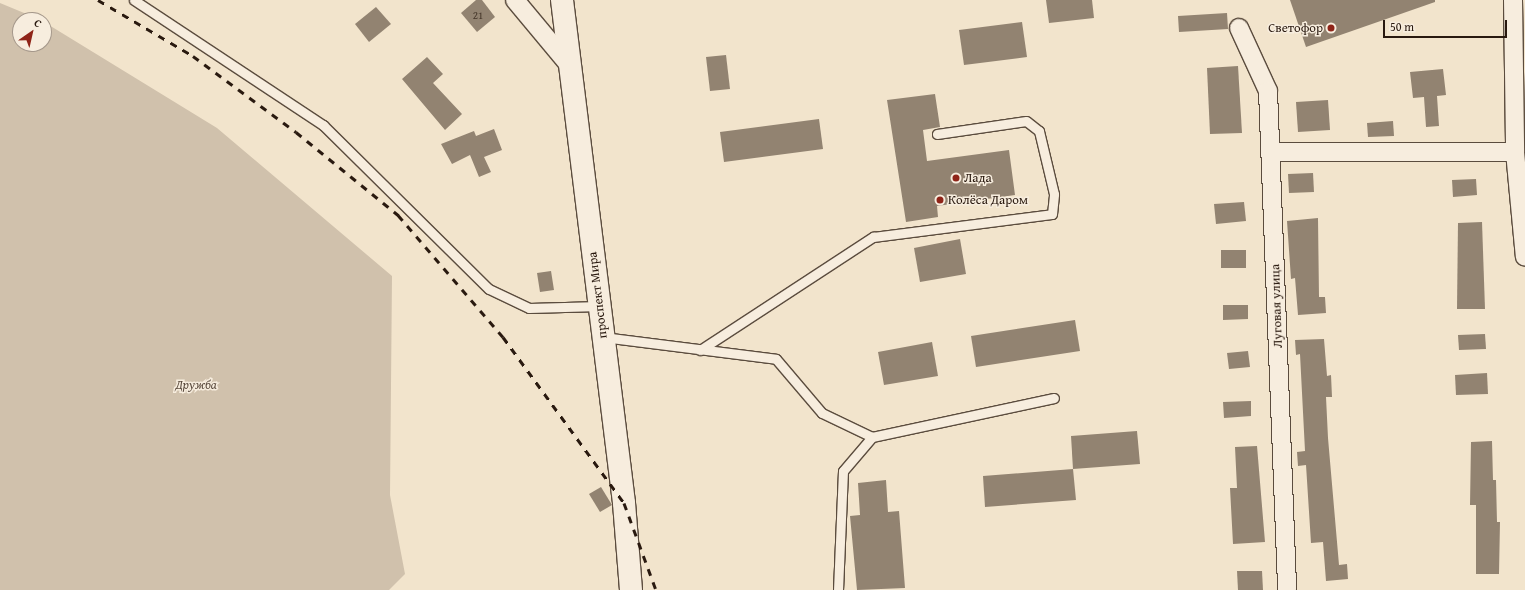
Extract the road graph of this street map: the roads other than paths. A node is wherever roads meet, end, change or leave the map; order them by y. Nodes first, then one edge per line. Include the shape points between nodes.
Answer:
1 (134, 0) edge
2 (515, 0) edge
3 (562, 0) edge
4 (1517, 11) edge
5 (1239, 28) dead end
6 (570, 66) junction
7 (937, 134) dead end
8 (1271, 152) junction
9 (1515, 152) junction
10 (1525, 257) edge
11 (600, 306) junction
12 (603, 337) junction
13 (700, 350) junction
14 (1054, 398) dead end
15 (872, 437) junction
16 (631, 590) edge
17 (838, 590) edge
18 (1287, 590) edge

1 - 11 lane via 323,125 489,289 529,308
2 - 6 street
3 - 6 main road, проспект Мира
4 - 9 street
5 - 8 street, Луговая улица via 1268,91
6 - 11 main road, проспект Мира
7 - 13 lane via 1026,121 1039,131 1054,194 1052,214 873,237
8 - 9 street
8 - 18 street, Луговая улица
9 - 10 street
11 - 12 main road, проспект Мира
12 - 13 lane
12 - 16 main road, проспект Мира
13 - 15 lane via 776,360 822,413
14 - 15 lane
15 - 17 lane via 843,471

